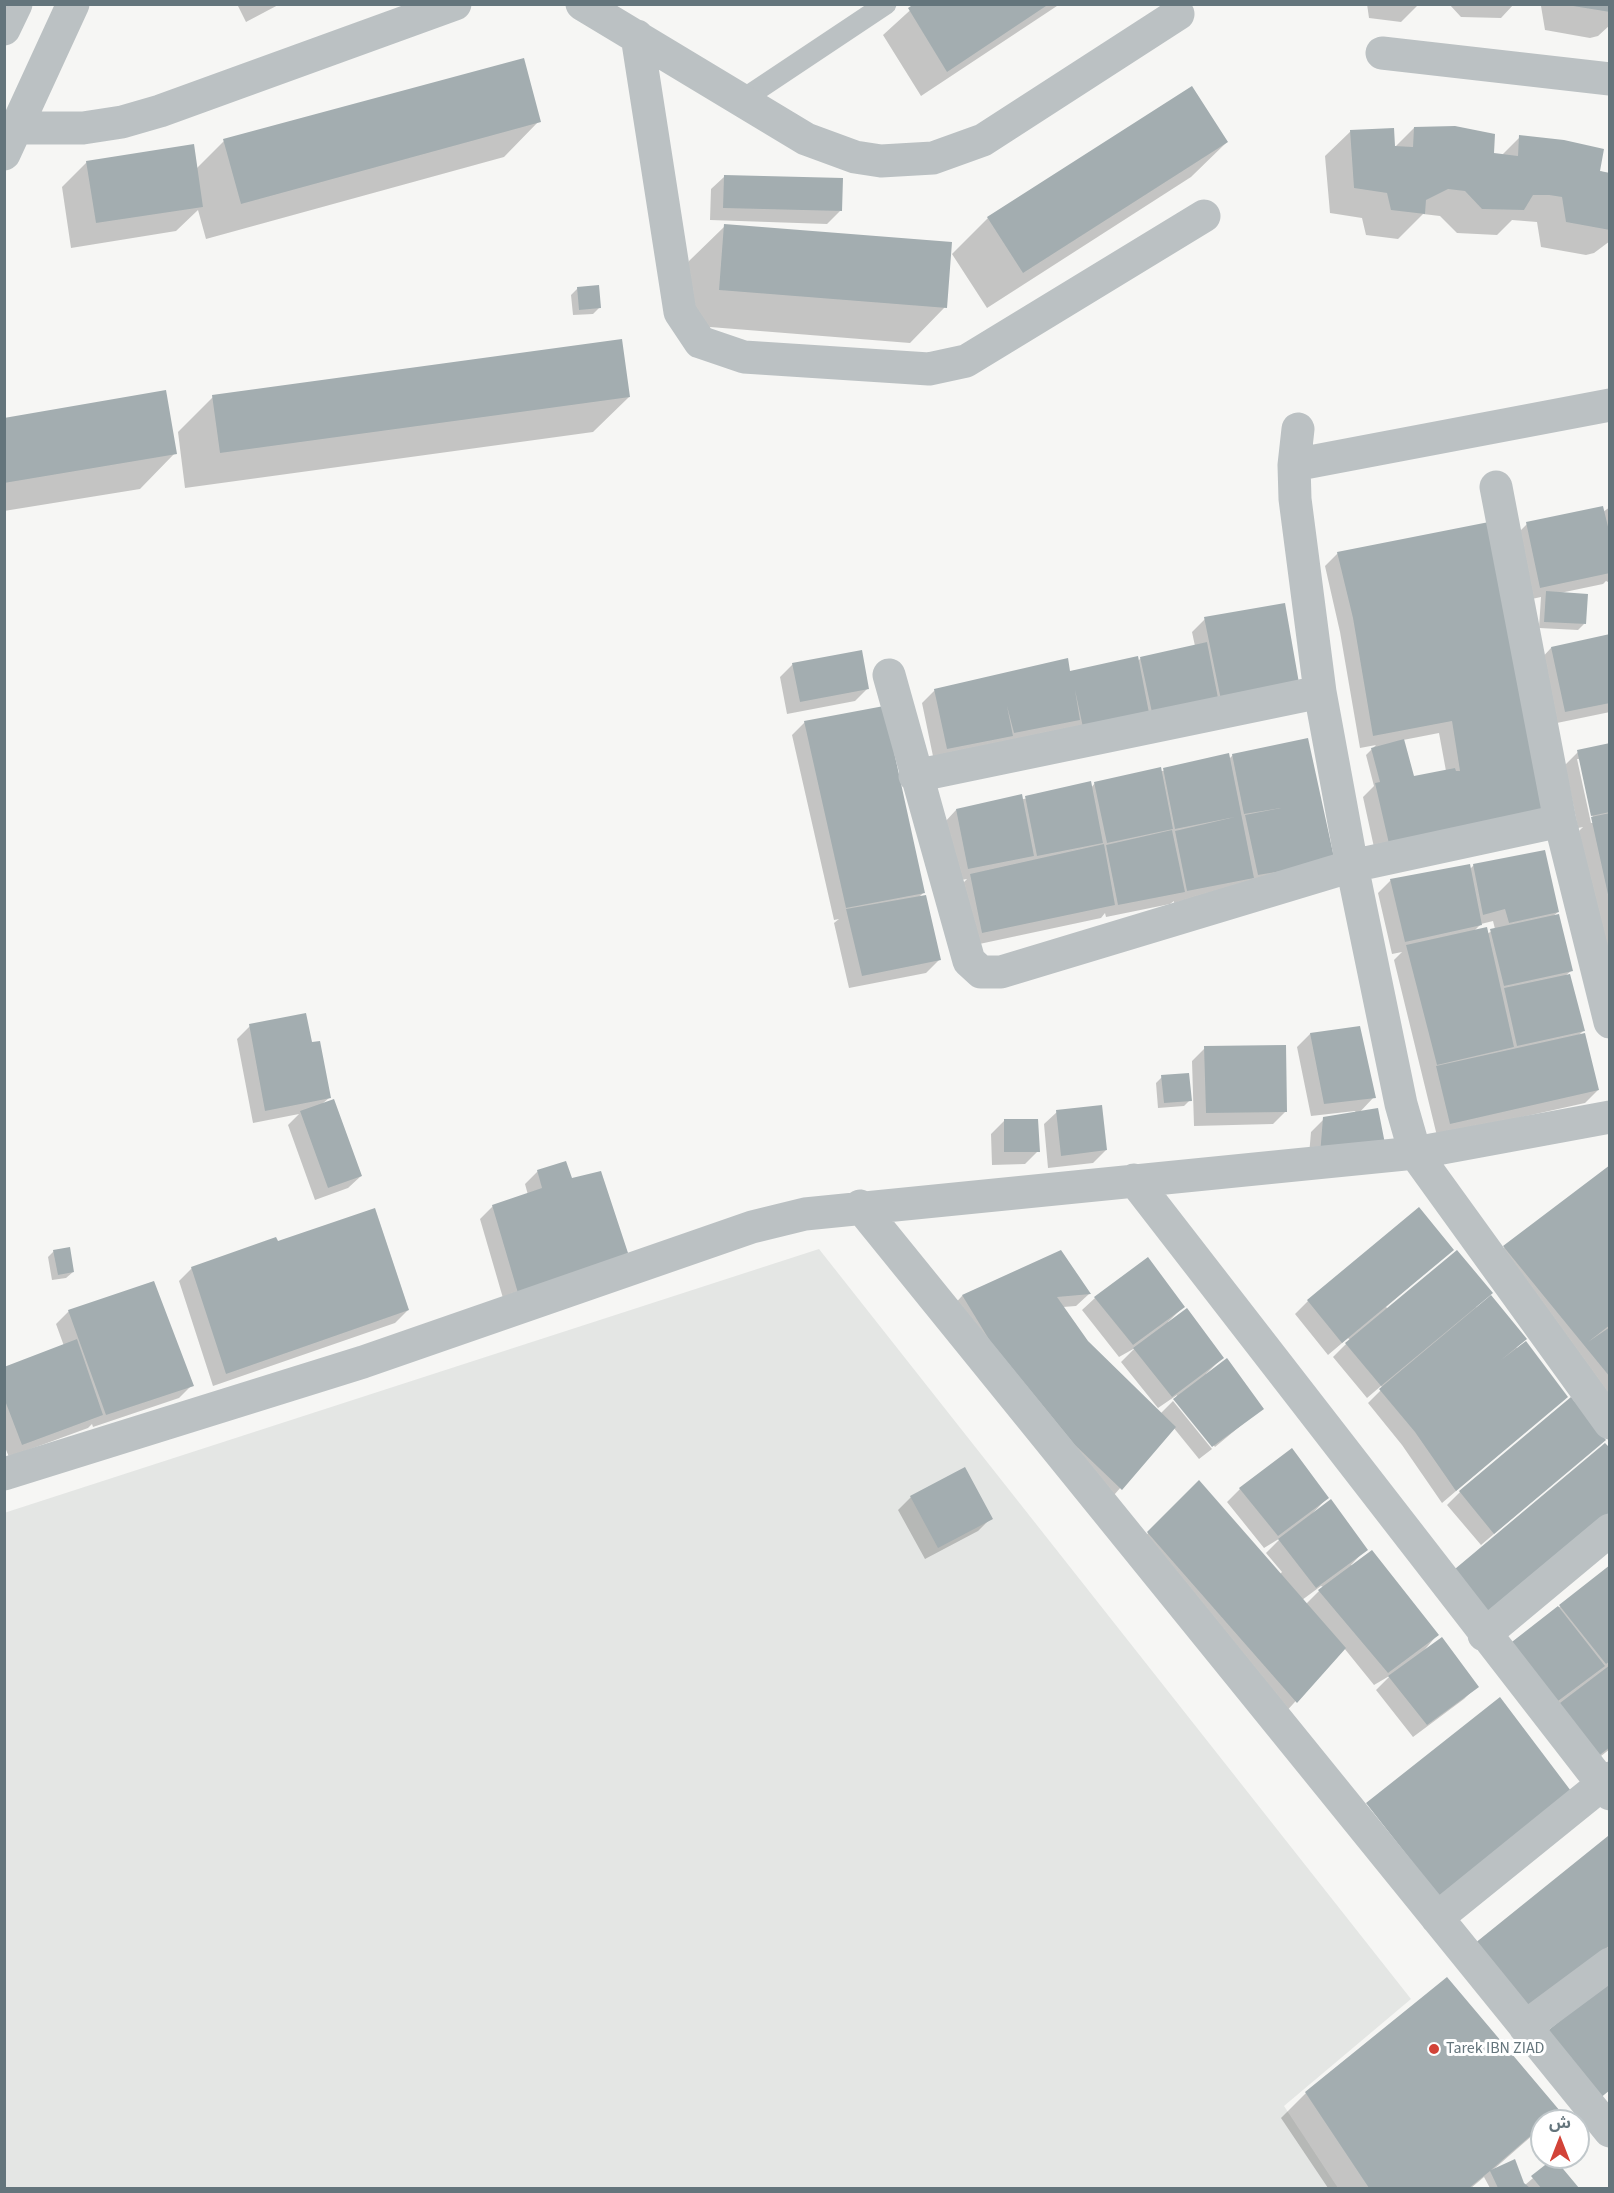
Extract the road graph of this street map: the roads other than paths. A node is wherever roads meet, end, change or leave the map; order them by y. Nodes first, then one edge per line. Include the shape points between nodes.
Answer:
1 (16, 4) edge
2 (73, 4) edge
3 (454, 4) edge
4 (582, 4) edge
5 (886, 4) edge
6 (1178, 14) dead end
7 (4, 29) edge
8 (637, 36) junction
9 (1382, 53) dead end
10 (1610, 79) edge
11 (742, 100) junction
12 (12, 141) edge
13 (1204, 216) dead end
14 (1610, 405) edge
15 (1298, 429) dead end
16 (1293, 465) junction
17 (1496, 487) dead end
18 (889, 675) dead end
19 (1320, 692) junction
20 (915, 776) junction
21 (1560, 821) junction
22 (1352, 866) junction
23 (1610, 1022) edge
24 (1610, 1117) edge
25 (1415, 1153) junction
26 (1134, 1180) junction
27 (860, 1206) junction
28 (1610, 1423) edge
29 (4, 1474) edge
30 (1610, 1530) edge
31 (1484, 1635) junction
32 (1607, 1785) edge
33 (1437, 1918) junction
34 (1610, 1964) edge
35 (1525, 2027) junction
36 (1606, 2118) edge

1 - 7 street
2 - 12 street
3 - 12 street via 160,111 122,122
4 - 8 street
5 - 11 lane
6 - 11 street via 983,140 933,158 880,161 855,157 806,139
8 - 11 street
8 - 13 street via 680,312 700,342 744,357 929,369 966,361
9 - 10 street
14 - 16 street
15 - 16 street
16 - 19 street
17 - 21 street
18 - 20 street
19 - 20 street
19 - 22 street
20 - 22 street via 969,961 981,972 1000,972
21 - 22 street
21 - 23 street
22 - 25 street via 1401,1104
24 - 25 street
25 - 26 street
25 - 28 street
26 - 27 street
26 - 31 street
27 - 29 street via 752,1227 363,1362
27 - 33 street
30 - 31 street
31 - 32 street
32 - 33 street
33 - 35 street
34 - 35 street
35 - 36 street

